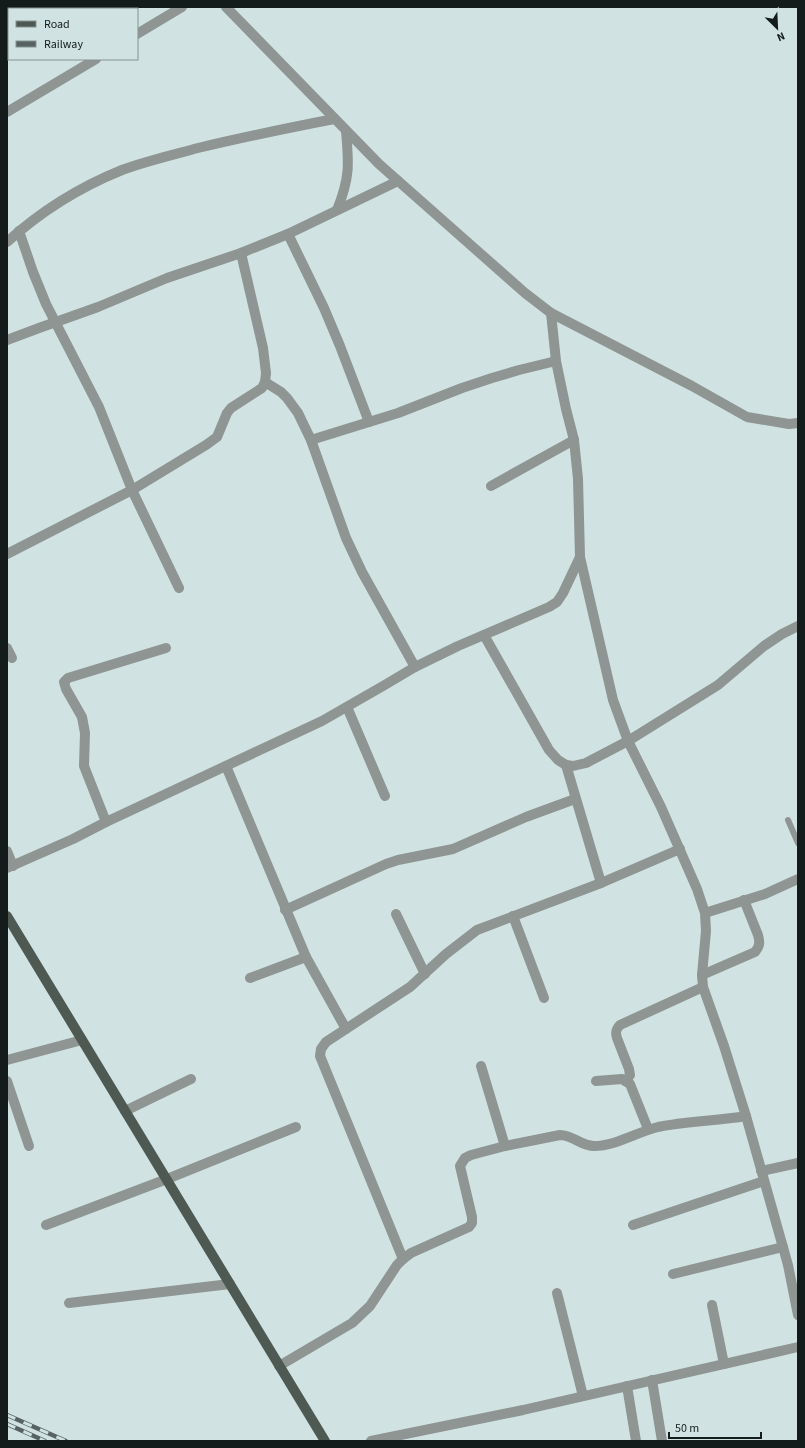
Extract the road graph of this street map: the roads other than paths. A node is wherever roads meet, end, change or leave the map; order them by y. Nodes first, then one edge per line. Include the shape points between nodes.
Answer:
1 (182, 7) edge
2 (226, 7) edge
3 (138, 33) edge
4 (94, 60) edge
5 (7, 112) edge
6 (334, 119) junction
7 (346, 131) junction
8 (398, 181) junction
9 (337, 210) junction
10 (19, 231) junction
11 (288, 234) junction
12 (7, 242) edge
13 (240, 253) junction
14 (551, 313) junction
15 (55, 322) junction
16 (7, 340) edge
17 (556, 361) junction
18 (265, 382) junction
19 (369, 422) junction
20 (798, 423) edge
21 (311, 440) junction
22 (574, 440) junction
23 (491, 486) dead end
24 (132, 490) junction
25 (7, 554) edge
26 (580, 557) junction
27 (179, 588) dead end
28 (798, 626) edge
29 (484, 635) junction
30 (7, 648) edge
31 (166, 648) dead end
32 (12, 658) dead end
33 (415, 666) junction
34 (347, 707) junction
35 (628, 741) junction
36 (566, 765) junction
37 (226, 766) junction
38 (385, 796) dead end
39 (575, 799) junction
40 (788, 820) dead end
41 (106, 822) junction
42 (798, 843) edge
43 (680, 849) junction
44 (7, 851) edge
45 (10, 867) edge
46 (798, 879) edge
47 (601, 883) junction
48 (744, 900) junction
49 (286, 910) junction
50 (705, 913) junction
51 (396, 914) dead end
52 (7, 916) edge
53 (514, 916) junction
54 (306, 957) junction
55 (425, 974) junction
56 (702, 975) junction
57 (250, 978) dead end
58 (703, 987) junction
59 (544, 998) dead end
60 (346, 1029) junction
61 (82, 1040) junction
62 (7, 1060) edge
63 (481, 1066) dead end
64 (191, 1079) dead end
65 (7, 1081) edge
66 (596, 1081) dead end
67 (626, 1081) junction
68 (125, 1111) junction
69 (746, 1116) junction
70 (296, 1127) dead end
71 (648, 1129) junction
72 (29, 1146) dead end
73 (505, 1146) junction
74 (798, 1163) edge
75 (763, 1176) junction
76 (167, 1179) junction
77 (46, 1225) dead end
78 (633, 1225) dead end
79 (783, 1247) junction
80 (403, 1259) junction
81 (674, 1274) dead end
82 (230, 1284) junction
83 (557, 1293) dead end
84 (69, 1303) dead end
85 (712, 1305) dead end
86 (798, 1315) edge
87 (798, 1347) edge
88 (724, 1364) junction
89 (279, 1366) junction
90 (652, 1380) junction
91 (627, 1386) junction
92 (583, 1396) junction
93 (325, 1441) edge
94 (371, 1441) edge
95 (636, 1441) edge
96 (662, 1441) edge

1 - 3 street
2 - 6 street
4 - 5 street
6 - 7 street
6 - 10 street via 170,155 123,170 57,204
7 - 8 street
7 - 9 street via 348,175
8 - 9 street
8 - 14 street
9 - 11 street
10 - 12 street
10 - 15 street via 40,290
11 - 13 street
11 - 19 street via 324,308
13 - 15 street via 167,278
13 - 18 street via 263,348
14 - 17 street
14 - 20 street via 747,416 789,424
15 - 16 street
15 - 24 street via 99,407
17 - 19 street via 492,378
17 - 22 street
18 - 21 street via 281,392 292,404
18 - 24 street via 262,388 231,408 217,437
19 - 21 street
21 - 33 street via 346,538 362,572
22 - 23 street
22 - 26 street
24 - 25 street
24 - 27 street
26 - 29 street via 557,602
26 - 35 street via 607,678
28 - 35 street via 764,646 718,685
29 - 33 street
29 - 36 street via 549,750
30 - 32 street
31 - 41 street via 68,678 64,682 82,717 85,733 84,766
33 - 34 street
34 - 37 street
34 - 38 street
35 - 36 street via 586,763
35 - 43 street
36 - 39 street
37 - 41 street
37 - 49 street
39 - 47 street
39 - 49 street via 453,849 392,862
40 - 42 lane
41 - 45 street
43 - 47 street
43 - 50 street
44 - 45 street
46 - 48 street via 765,894
47 - 53 street
48 - 50 street
48 - 56 street via 760,940 758,948 755,952
49 - 54 street
50 - 56 street
51 - 55 street
52 - 61 main road
53 - 55 street via 489,925 468,937
53 - 59 street
54 - 57 street
54 - 60 street
55 - 60 street via 410,987
56 - 58 street
58 - 67 street via 616,1029 615,1033 630,1074
58 - 69 street
60 - 80 street via 326,1042 320,1056
61 - 62 street
61 - 68 main road
63 - 73 street
64 - 68 street
65 - 72 street
66 - 67 street
67 - 71 street via 633,1088
68 - 76 main road
69 - 71 street
69 - 75 street
70 - 76 street
71 - 73 street via 594,1146 585,1145 567,1135
73 - 80 street via 471,1155 465,1158 460,1166 472,1217 470,1227
74 - 75 street
75 - 78 street
75 - 79 street
76 - 77 street
76 - 82 main road
79 - 81 street
79 - 86 street
80 - 89 street via 361,1316
82 - 84 street
82 - 89 main road
83 - 92 street
85 - 88 street
87 - 88 street
88 - 90 street
89 - 93 main road
90 - 91 street
90 - 96 street
91 - 92 street
91 - 95 street
92 - 94 street

